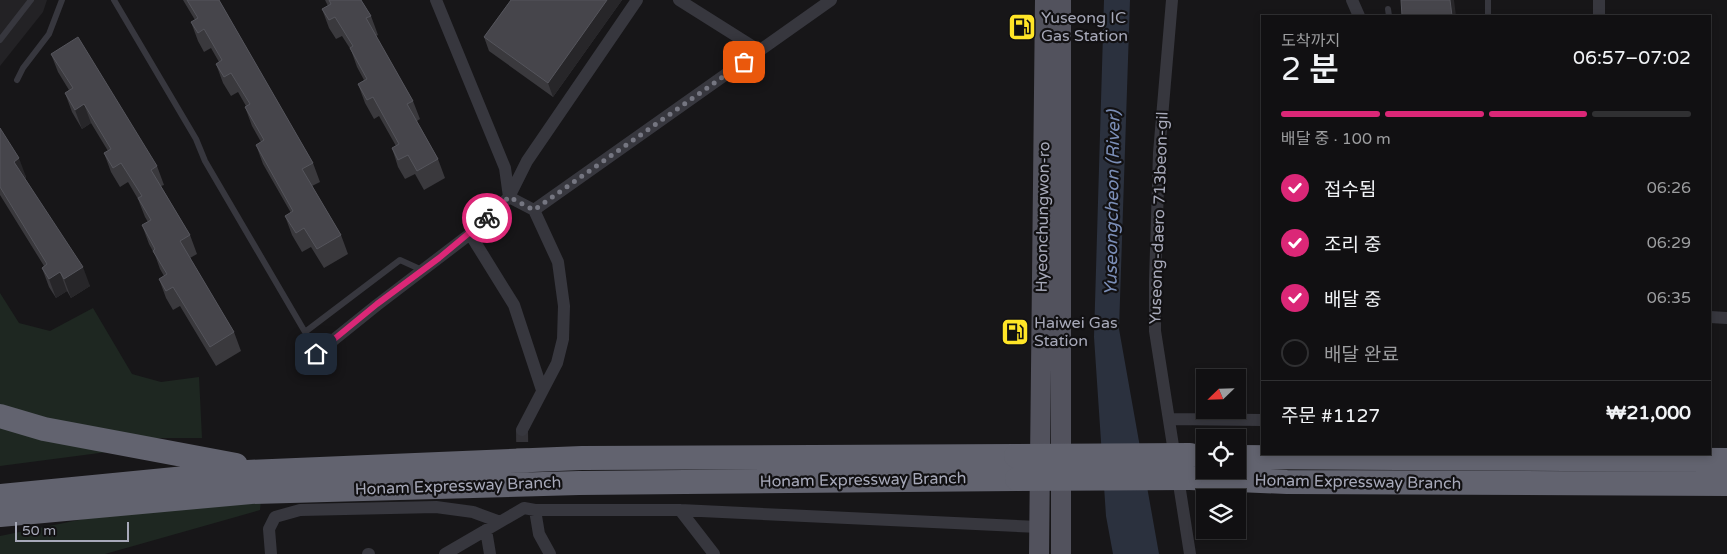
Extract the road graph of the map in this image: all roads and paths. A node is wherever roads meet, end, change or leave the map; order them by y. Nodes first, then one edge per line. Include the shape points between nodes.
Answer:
1 (31, 0) edge
2 (62, 0) edge
3 (114, 0) edge
4 (436, 0) edge
5 (637, 0) edge
6 (679, 0) edge
7 (831, 0) edge
8 (1172, 0) edge
9 (1352, 0) edge
10 (1488, 0) edge
11 (1599, 0) edge
12 (1057, 1) edge
13 (1359, 15) edge
14 (1488, 15) edge
15 (1599, 15) edge
16 (0, 40) edge
17 (760, 51) junction
18 (17, 80) dead end
19 (509, 197) junction
20 (534, 210) junction
21 (470, 234) junction
22 (423, 271) junction
23 (1711, 317) edge
24 (1727, 318) edge
25 (316, 354) dead end
26 (542, 390) junction
27 (0, 416) edge
28 (1170, 419) junction
29 (1261, 420) edge
30 (522, 430) tunnel mouth
31 (1246, 457) edge
32 (1727, 460) edge
33 (1195, 463) edge
34 (1017, 467) junction
35 (270, 471) junction
36 (1727, 484) edge
37 (0, 496) edge
38 (528, 505) junction
39 (680, 510) junction
40 (36, 512) junction
41 (0, 515) edge
42 (0, 522) edge
43 (500, 522) junction
44 (1039, 527) junction
45 (486, 530) junction
46 (271, 554) edge
47 (445, 554) edge
48 (490, 554) edge
49 (550, 554) edge
50 (714, 554) edge
51 (1039, 554) edge
52 (1061, 554) edge
53 (1190, 554) edge

1 - 16 lane
2 - 18 lane via 48,34
3 - 22 lane via 305,332 400,260
4 - 19 street via 505,168
5 - 19 street via 527,162
6 - 17 street
7 - 17 street
8 - 28 street, Yuseong-daero 713beon-gil via 1159,153 1155,282 1155,332
9 - 13 street
10 - 14 lane
11 - 15 street
12 - 44 main road, Hyeonchungwon-ro
12 - 52 main road, Hyeonchungwon-ro
17 - 20 street
19 - 20 street
19 - 21 street
20 - 26 street via 558,262 564,306 563,339 557,363
21 - 22 street
21 - 26 street via 514,305
22 - 25 street
23 - 24 street
26 - 30 street
27 - 35 highway via 44,429
28 - 29 street
28 - 53 street, Yuseong-daero 713beon-gil
31 - 32 highway, Honam Expressway Branch
33 - 34 highway, Honam Expressway Branch, bridge
33 - 36 highway, Honam Expressway Branch via 1297,482
34 - 35 highway, Honam Expressway Branch via 582,458
34 - 40 highway, Honam Expressway Branch via 261,492
35 - 37 highway, Honam Expressway Branch
38 - 39 street
38 - 43 street
38 - 49 street
39 - 44 street
39 - 50 street
40 - 41 highway, Honam Expressway Branch
40 - 42 highway
43 - 45 street
43 - 46 street via 473,512 436,507 300,510 275,517 269,529
44 - 51 main road, Hyeonchungwon-ro
45 - 47 street
45 - 48 street

